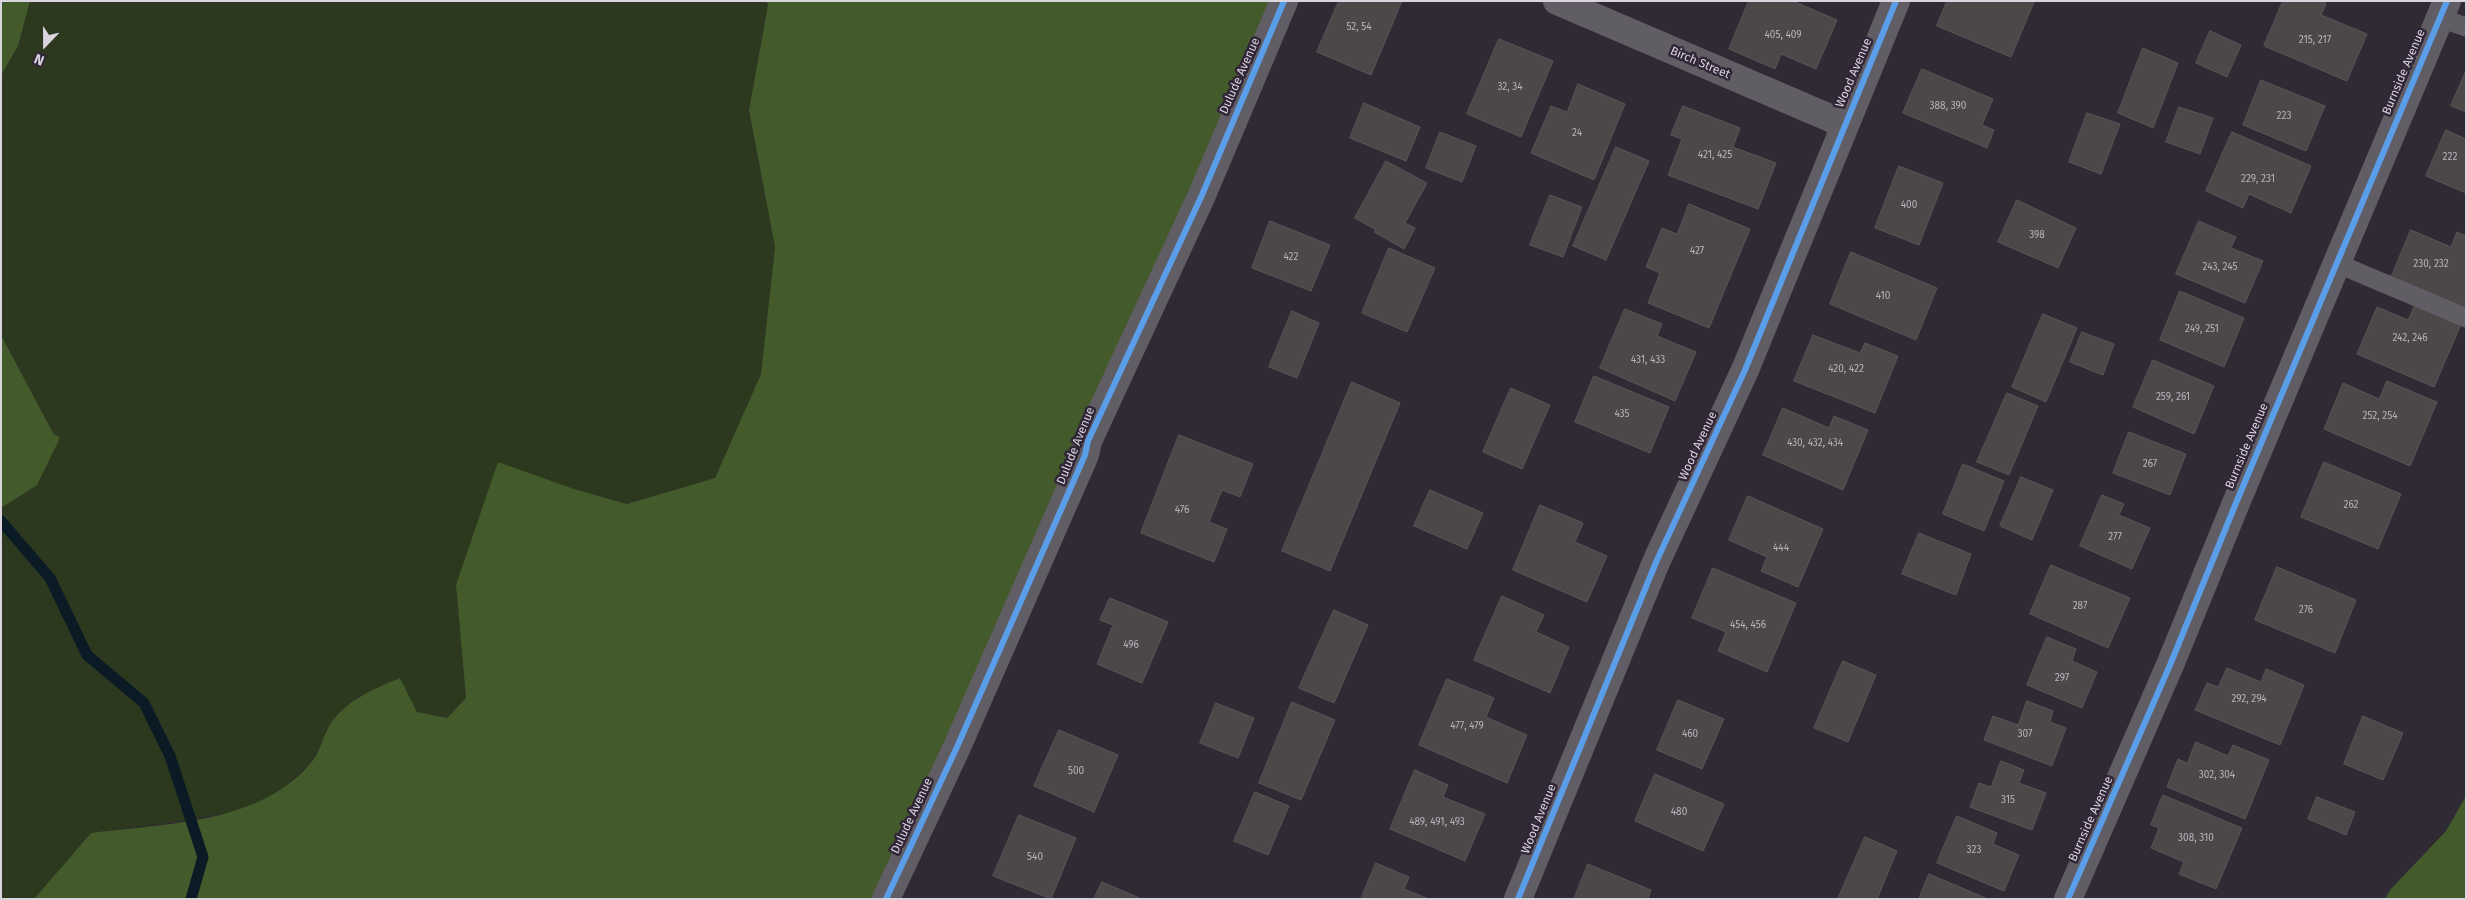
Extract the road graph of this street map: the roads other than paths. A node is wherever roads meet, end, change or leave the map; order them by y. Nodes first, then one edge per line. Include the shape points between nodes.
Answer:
1 (1284, 1) edge
2 (1557, 1) edge
3 (1896, 1) edge
4 (2444, 9) edge
5 (2466, 27) edge
6 (1844, 124) junction
7 (2336, 263) junction
8 (2466, 318) edge
9 (886, 899) edge
10 (1518, 899) edge
11 (2068, 899) edge

1 - 9 street, Dulude Avenue via 1202,195 1088,441 1085,455 957,747
2 - 6 street, Birch Street
3 - 6 street, Wood Avenue
4 - 5 lane
4 - 7 street, Burnside Avenue
6 - 10 street, Wood Avenue via 1745,370 1657,560
7 - 8 lane
7 - 11 street, Burnside Avenue via 2170,665

